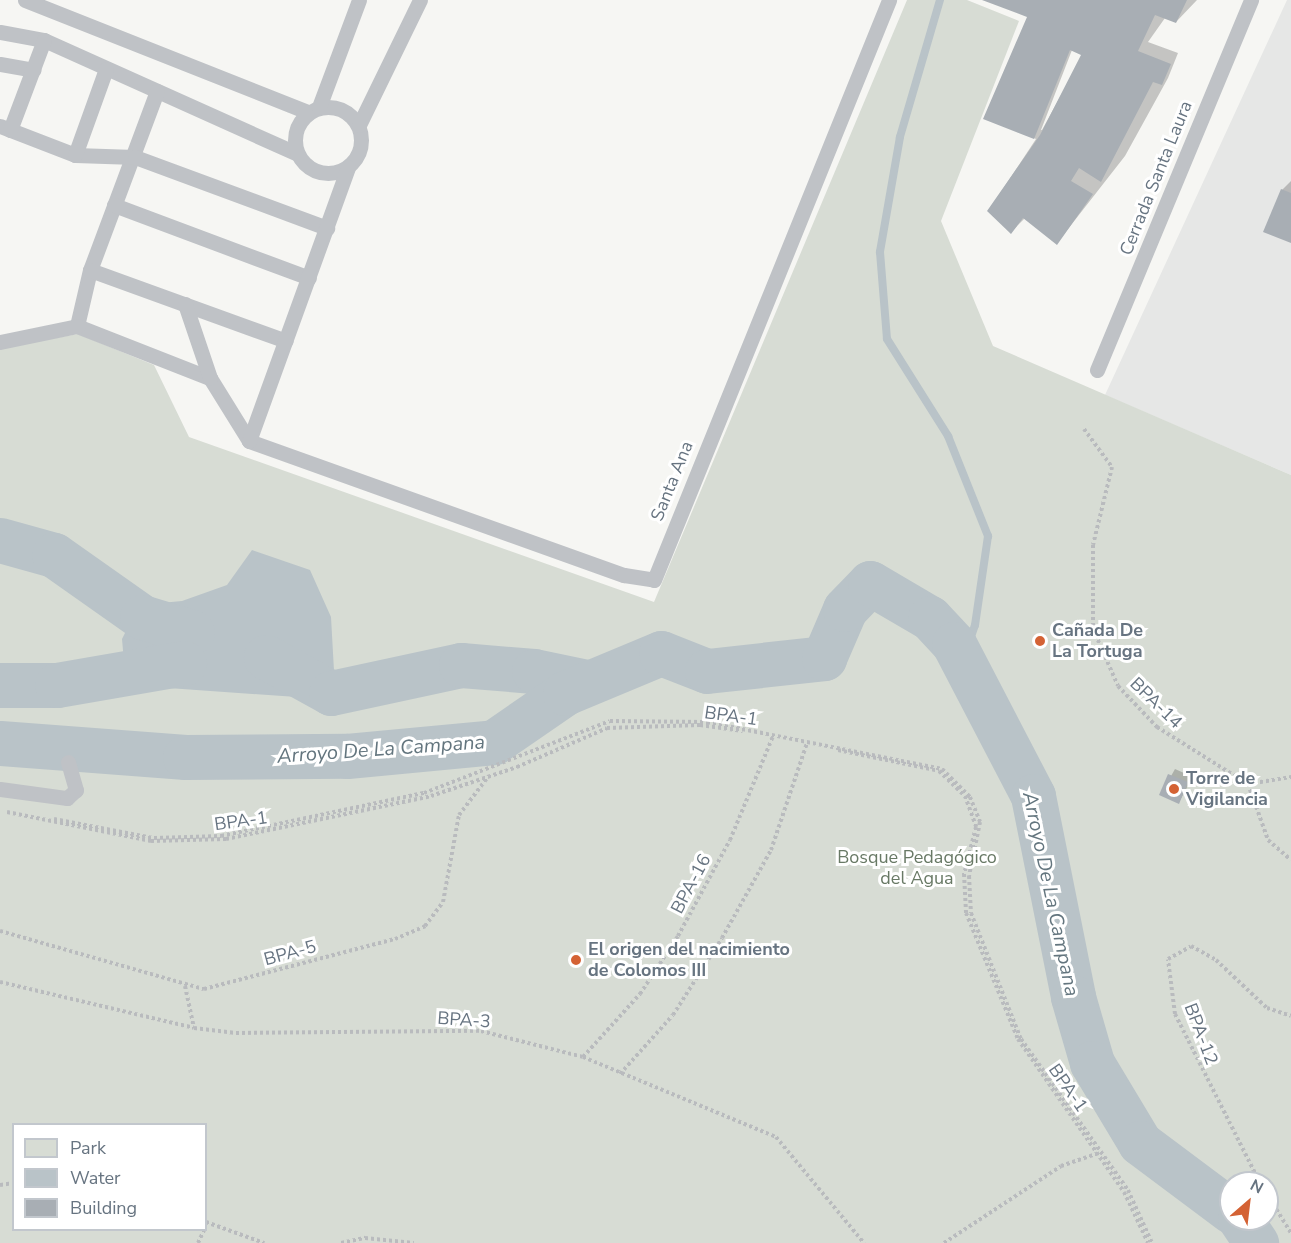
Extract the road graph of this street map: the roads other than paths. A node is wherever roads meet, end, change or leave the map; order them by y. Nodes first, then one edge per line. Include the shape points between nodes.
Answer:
1 (26, 0) edge
2 (359, 0) edge
3 (420, 0) edge
4 (889, 0) edge
5 (1251, 0) edge
6 (0, 32) edge
7 (44, 40) junction
8 (0, 64) edge
9 (106, 69) junction
10 (33, 70) junction
11 (157, 91) junction
12 (314, 110) junction
13 (359, 125) junction
14 (5, 128) edge
15 (298, 154) junction
16 (75, 155) junction
17 (135, 157) junction
18 (348, 167) junction
19 (114, 205) junction
20 (327, 228) junction
21 (90, 270) junction
22 (309, 278) junction
23 (185, 304) junction
24 (77, 326) junction
25 (286, 341) junction
26 (0, 342) edge
27 (1097, 370) dead end
28 (210, 378) junction
29 (249, 441) junction
30 (68, 762) dead end
31 (0, 789) edge

1 - 12 lane
2 - 12 lane
3 - 13 lane
4 - 29 lane, Santa Ana via 654,580 624,575
5 - 27 lane, Cerrada Santa Laura
6 - 7 lane
7 - 9 lane
7 - 10 lane
8 - 10 lane
9 - 11 lane
9 - 16 lane
10 - 14 lane
11 - 15 lane
11 - 17 lane
12 - 13 lane via 342,109
12 - 15 lane via 296,131
13 - 18 lane via 361,148
14 - 16 lane
15 - 18 lane via 315,170
16 - 17 lane
17 - 19 lane
17 - 20 lane
18 - 20 lane
19 - 21 lane
19 - 22 lane
20 - 22 lane
21 - 23 lane
21 - 24 lane
22 - 25 lane
23 - 25 lane
23 - 28 lane
24 - 26 lane
24 - 28 lane
25 - 29 lane
28 - 29 lane
30 - 31 lane via 76,790 67,798

